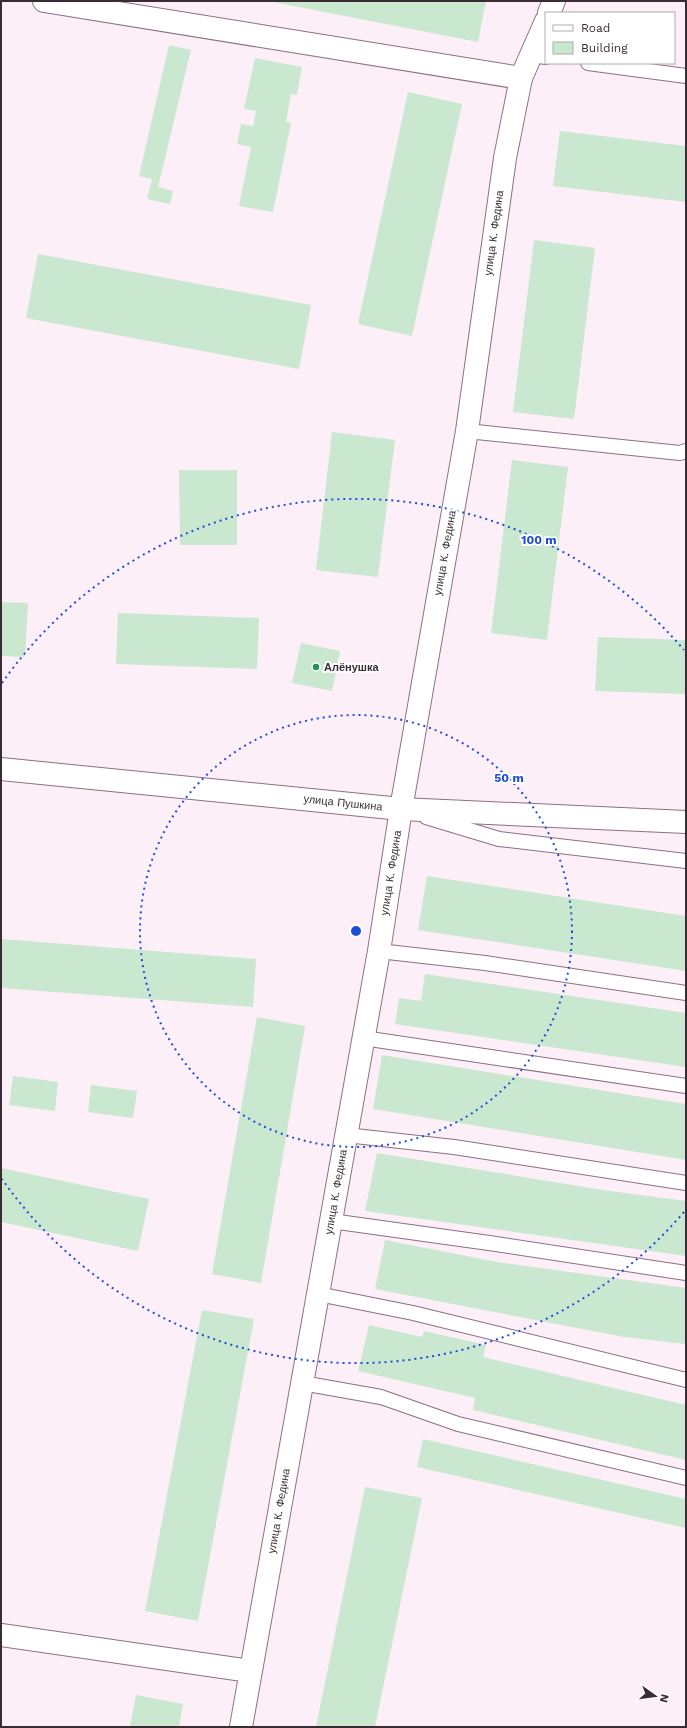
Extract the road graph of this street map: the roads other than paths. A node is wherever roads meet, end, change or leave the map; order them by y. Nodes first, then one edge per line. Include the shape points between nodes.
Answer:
1 (44, 1) edge
2 (554, 1) edge
3 (549, 12) edge
4 (545, 25) edge
5 (538, 56) edge
6 (596, 64) edge
7 (686, 76) edge
8 (521, 78) junction
9 (467, 431) junction
10 (686, 451) edge
11 (1, 769) edge
12 (401, 809) junction
13 (686, 822) edge
14 (686, 861) edge
15 (379, 951) junction
16 (686, 993) edge
17 (363, 1038) junction
18 (686, 1086) edge
19 (346, 1135) junction
20 (686, 1183) edge
21 (331, 1221) junction
22 (686, 1273) edge
23 (318, 1294) junction
24 (686, 1380) edge
25 (302, 1383) junction
26 (686, 1478) edge
27 (1, 1635) edge
28 (250, 1671) junction
29 (240, 1727) edge

1 - 8 street
2 - 3 street
4 - 5 street, улица К. Федина
5 - 8 street, улица К. Федина
6 - 7 lane
8 - 9 street, улица К. Федина via 505,158
9 - 10 lane
9 - 12 street, улица К. Федина
11 - 12 street, улица Пушкина
12 - 13 street, улица Пушкина
12 - 14 lane via 499,839
12 - 15 street, улица К. Федина
15 - 16 lane via 485,963
15 - 17 street, улица К. Федина
17 - 18 lane
17 - 19 street, улица К. Федина
19 - 20 lane via 454,1147
19 - 21 street, улица К. Федина
21 - 22 lane
21 - 23 street, улица К. Федина
23 - 24 lane via 413,1313
23 - 25 street, улица К. Федина
25 - 26 lane via 381,1397 458,1424
25 - 28 street, улица К. Федина
27 - 28 street
28 - 29 street, улица К. Федина

